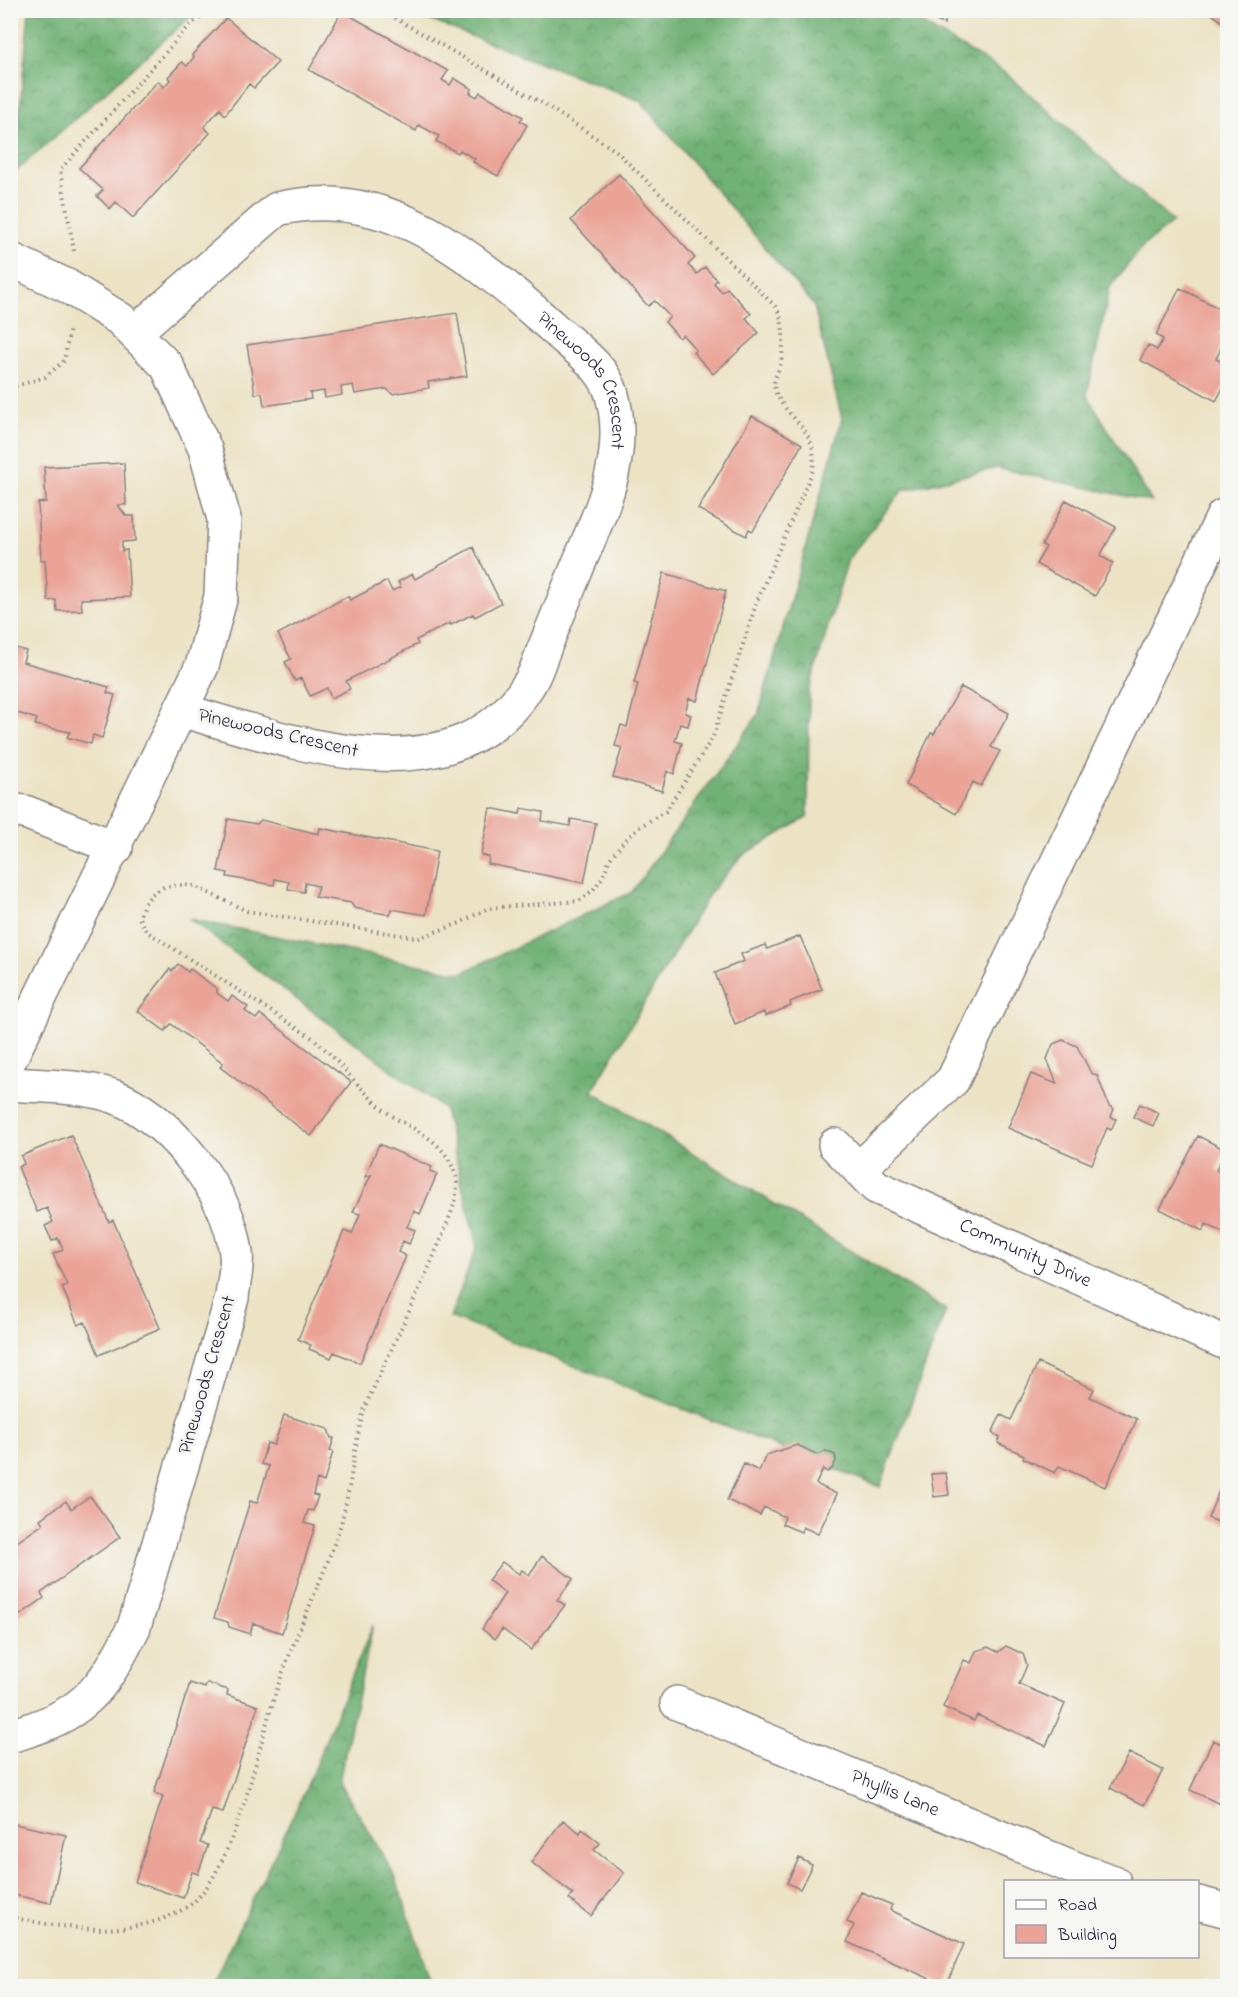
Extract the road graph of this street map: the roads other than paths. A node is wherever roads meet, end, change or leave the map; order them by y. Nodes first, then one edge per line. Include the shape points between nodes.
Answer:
1 (10, 259) edge
2 (134, 333) junction
3 (1223, 516) dead end
4 (182, 710) junction
5 (10, 810) edge
6 (116, 848) junction
7 (10, 1059) edge
8 (10, 1084) edge
9 (835, 1145) dead end
10 (859, 1169) junction
11 (1227, 1344) edge
12 (677, 1703) dead end
13 (10, 1736) edge
14 (1111, 1880) edge
15 (1199, 1904) edge
16 (1227, 1911) edge

1 - 2 street, Pinewoods Crescent via 67,286 120,319
2 - 4 street, Pinewoods Crescent via 167,366 205,449 224,519 221,596 202,666
2 - 4 street, Pinewoods Crescent via 277,209 306,202 349,204 416,224 498,280 600,371 611,393 616,423 617,454 602,506 530,684 508,712 473,738 426,753 374,756 267,735
3 - 10 street via 953,1080
4 - 6 street, Pinewoods Crescent
5 - 6 street via 25,812
6 - 7 street, Pinewoods Crescent
8 - 13 street, Pinewoods Crescent via 84,1090 122,1100 161,1123 202,1169 226,1218 236,1253 232,1298 134,1627 112,1672 82,1706 43,1727
9 - 10 street, Community Drive
10 - 11 street, Community Drive via 876,1187
12 - 14 street, Phyllis Lane
15 - 16 street

